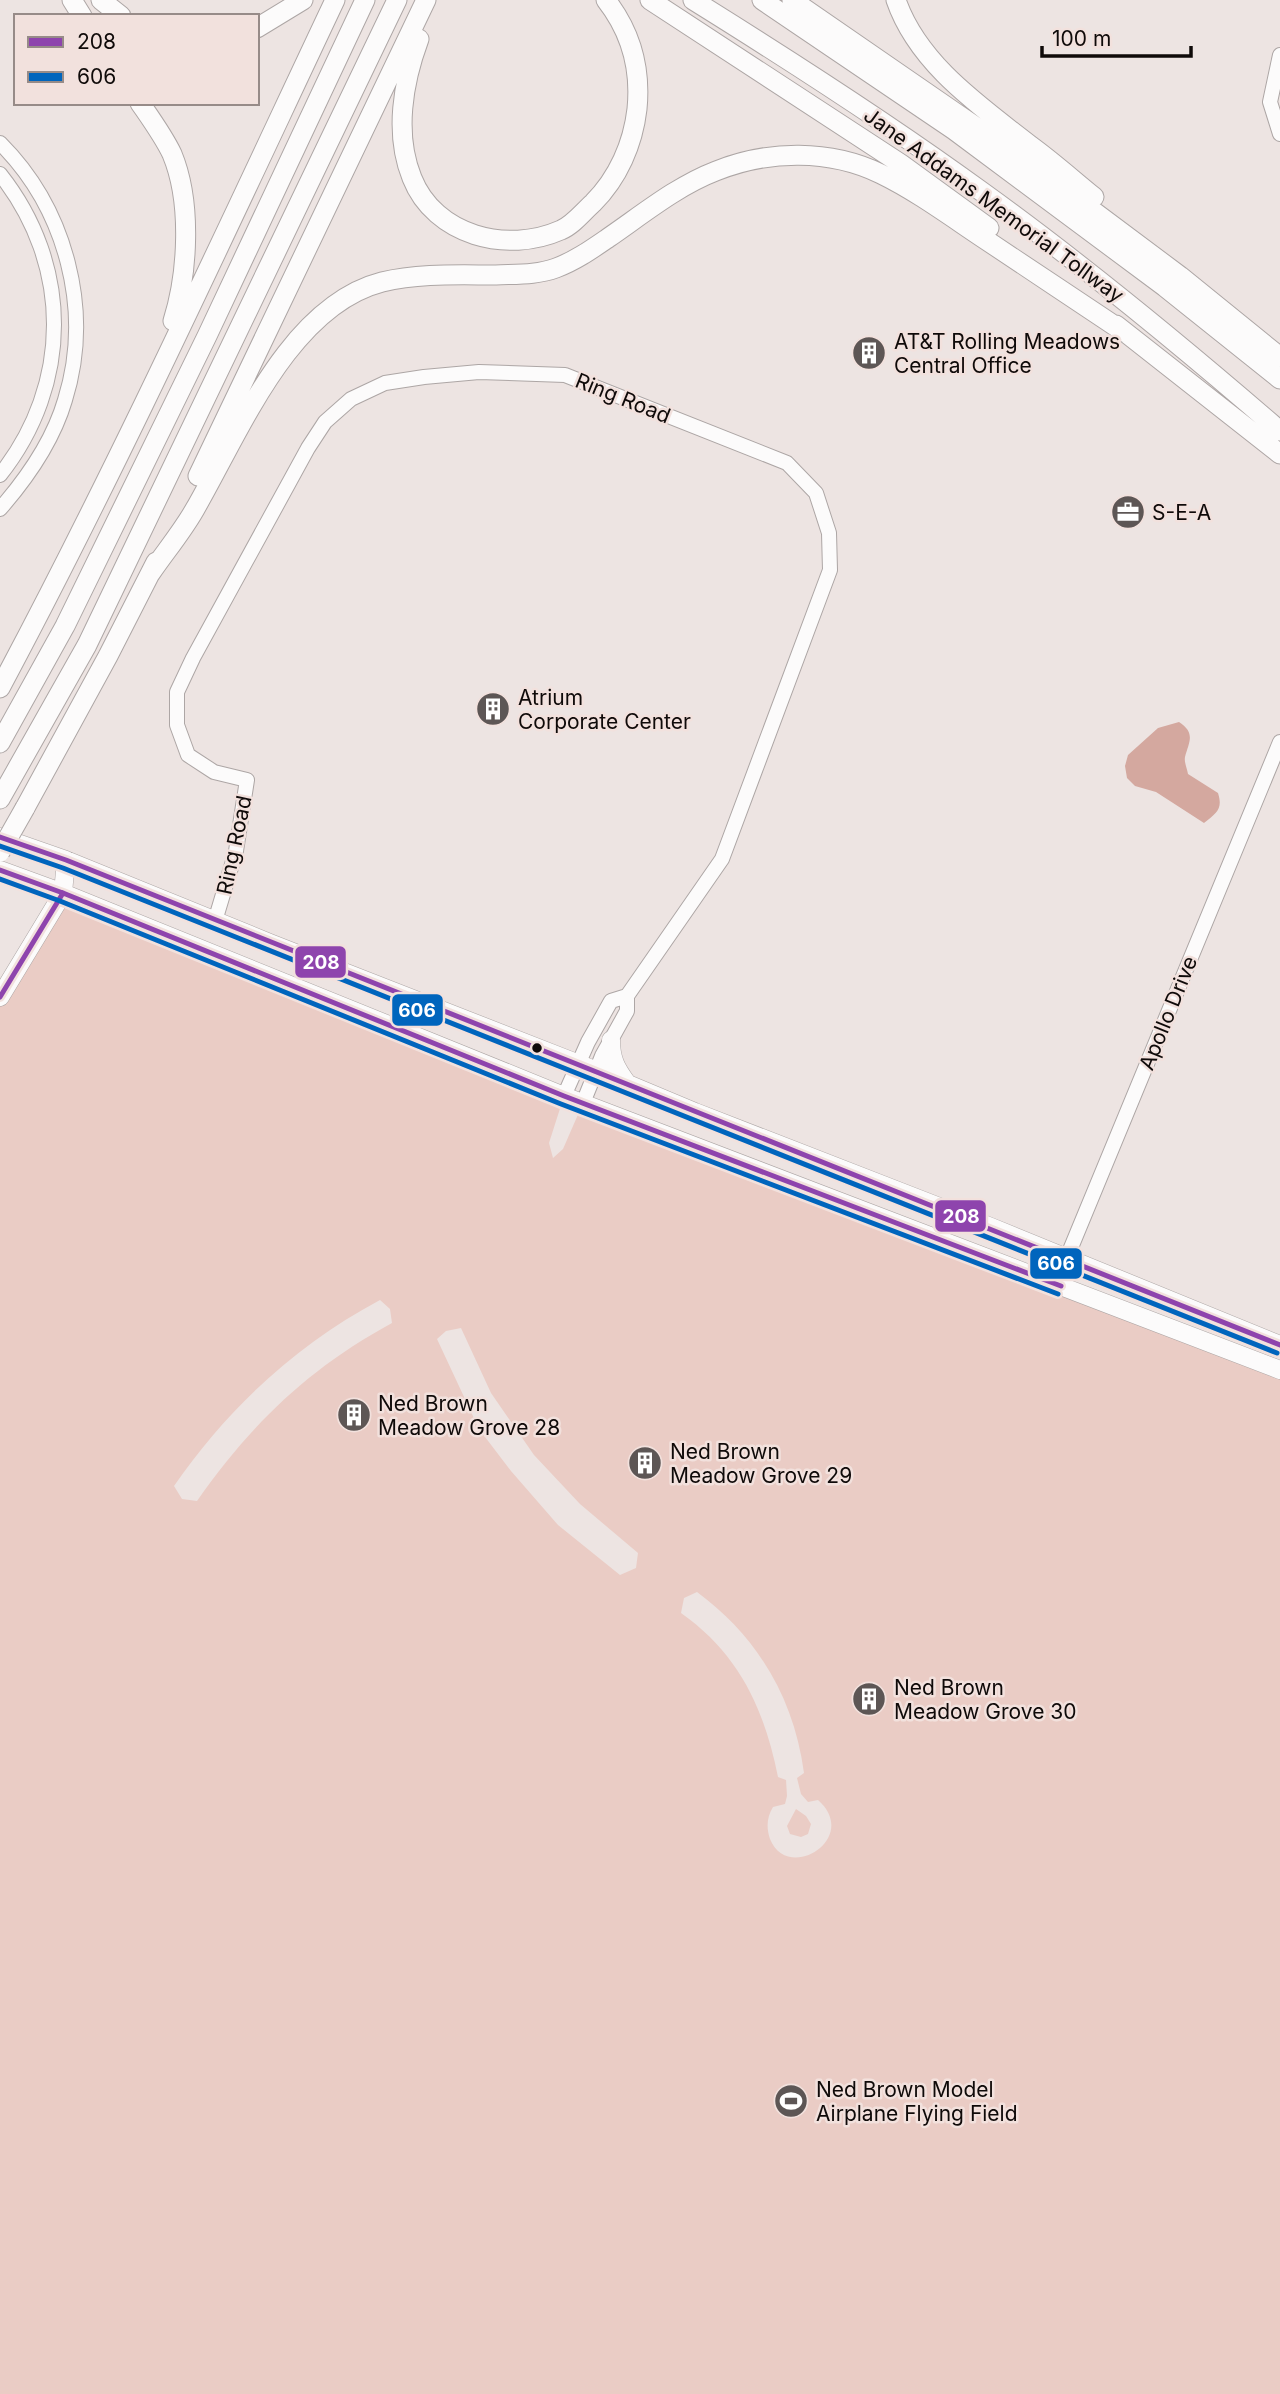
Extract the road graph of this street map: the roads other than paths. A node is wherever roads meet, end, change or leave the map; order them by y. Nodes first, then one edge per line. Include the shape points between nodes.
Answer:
1 (102, 0) edge
2 (303, 0) edge
3 (335, 0) edge
4 (365, 0) edge
5 (397, 0) edge
6 (426, 0) edge
7 (432, 0) edge
8 (606, 0) edge
9 (650, 0) edge
10 (693, 0) edge
11 (762, 0) edge
12 (792, 0) edge
13 (897, 0) edge
14 (119, 14) edge
15 (259, 26) edge
16 (1280, 55) edge
17 (141, 105) edge
18 (1280, 134) edge
19 (0, 143) edge
20 (0, 174) edge
21 (1180, 276) junction
22 (1124, 332) junction
23 (1280, 357) edge
24 (1280, 379) edge
25 (153, 387) junction
26 (1280, 430) edge
27 (1280, 454) edge
28 (0, 475) edge
29 (0, 509) edge
30 (150, 574) junction
31 (0, 688) edge
32 (1280, 742) edge
33 (0, 743) edge
34 (0, 799) edge
35 (0, 837) edge
36 (0, 852) edge
37 (66, 860) junction
38 (0, 870) edge
39 (63, 893) junction
40 (215, 921) junction
41 (627, 996) junction
42 (0, 997) edge
43 (611, 1040) junction
44 (578, 1063) junction
45 (597, 1071) junction
46 (627, 1083) junction
47 (565, 1096) junction
48 (583, 1103) junction
49 (1067, 1258) junction
50 (1056, 1284) junction
51 (1280, 1345) edge
52 (1280, 1370) edge

1 - 14 highway
2 - 15 highway
3 - 25 highway
4 - 33 highway via 71,614
5 - 34 highway via 87,645
6 - 30 highway
7 - 8 highway via 408,72 402,114 409,168 424,199 441,217 486,239 513,241 562,230 579,218 610,183 626,155 636,117 637,71 623,23
9 - 22 highway via 901,164 1031,257
10 - 26 highway, Jane Addams Memorial Tollway via 981,191 1148,318
11 - 24 highway, Jane Addams Memorial Tollway via 954,130 1166,287
12 - 21 highway via 959,113
13 - 21 highway via 939,69 1119,218
16 - 18 street via 1269,102
17 - 25 highway via 172,154 186,219 181,297
19 - 29 street via 38,190 63,245 72,279 75,334 71,379 57,422 26,480
20 - 28 street via 29,216 46,261 53,291 54,340 52,368 41,405
21 - 23 highway
22 - 27 highway
22 - 30 highway via 881,174 814,156 781,155 742,162 682,187 579,258 553,269 526,274 407,276 363,288 326,311 299,336 277,368 195,510
25 - 31 highway
30 - 36 highway, bridge
32 - 49 street, Apollo Drive
35 - 37 main road
37 - 39 main road
37 - 40 main road
38 - 39 main road
39 - 42 main road
39 - 47 main road
40 - 41 street, Ring Road via 236,850 247,780 214,772 188,755 177,725 177,692 308,448 325,422 352,399 385,383 480,372 565,375 787,463 816,493 830,533 830,570 722,859
40 - 44 main road
41 - 43 street, Ring Road via 627,1011
41 - 44 street, Ring Road via 611,1001
43 - 45 street, Ring Road
43 - 46 main road via 614,1065
44 - 45 main road
44 - 47 street, Ring Road
45 - 46 main road
45 - 48 street, Ring Road
46 - 49 main road
47 - 48 main road
48 - 50 main road
49 - 50 street, Apollo Drive
49 - 51 main road
50 - 52 main road

